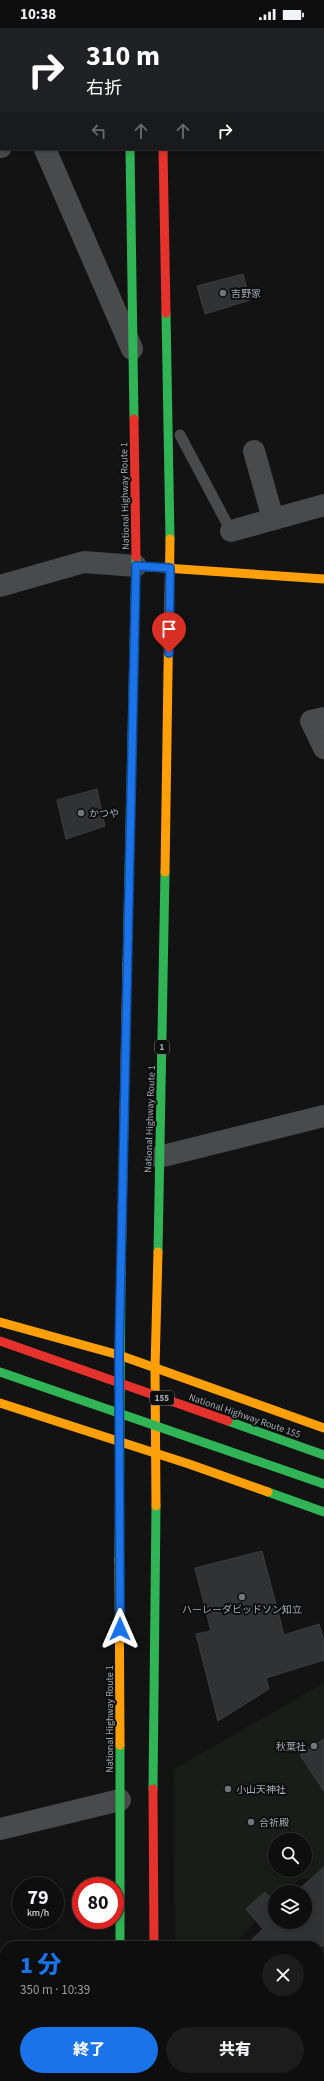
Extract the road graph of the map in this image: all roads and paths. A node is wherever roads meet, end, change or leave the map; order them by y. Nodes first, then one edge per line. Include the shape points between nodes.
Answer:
1 (45, 150) edge
2 (130, 150) edge
3 (163, 150) edge
4 (132, 349) junction
5 (180, 435) dead end
6 (254, 451) dead end
7 (324, 505) edge
8 (273, 519) junction
9 (231, 531) joint
10 (136, 566) junction
11 (170, 568) junction
12 (324, 580) edge
13 (0, 586) edge
14 (324, 718) edge
15 (324, 748) edge
16 (324, 1116) edge
17 (159, 1157) junction
18 (0, 1322) edge
19 (0, 1341) edge
20 (119, 1355) junction
21 (155, 1368) junction
22 (0, 1372) edge
23 (0, 1403) edge
24 (324, 1428) edge
25 (119, 1442) junction
26 (156, 1454) junction
27 (324, 1455) edge
28 (324, 1484) edge
29 (324, 1512) edge
30 (120, 1800) junction
31 (0, 1829) edge
32 (120, 1941) edge
33 (154, 1941) edge

1 - 4 street
2 - 4 main road, National Highway Route 1
3 - 11 main road, National Highway Route 1 / 1
4 - 10 main road, National Highway Route 1
5 - 9 lane
6 - 8 street
7 - 8 street
8 - 9 street
10 - 11 main road
10 - 13 street via 84,562
10 - 20 main road, National Highway Route 1
11 - 12 main road
11 - 17 main road, National Highway Route 1 / 1
14 - 15 street via 311,721
16 - 17 street
17 - 21 main road, National Highway Route 1 / 1
18 - 20 main road, 155
19 - 27 main road, National Highway Route 155 / 155, bridge
20 - 21 main road, 155
20 - 25 main road, National Highway Route 1
21 - 24 main road, 155
21 - 26 main road, National Highway Route 1 / 1
22 - 28 main road, bridge
23 - 25 main road
25 - 26 main road
25 - 30 main road, National Highway Route 1
26 - 29 main road
26 - 33 main road, National Highway Route 1 / 1
30 - 31 street
30 - 32 main road, National Highway Route 1

